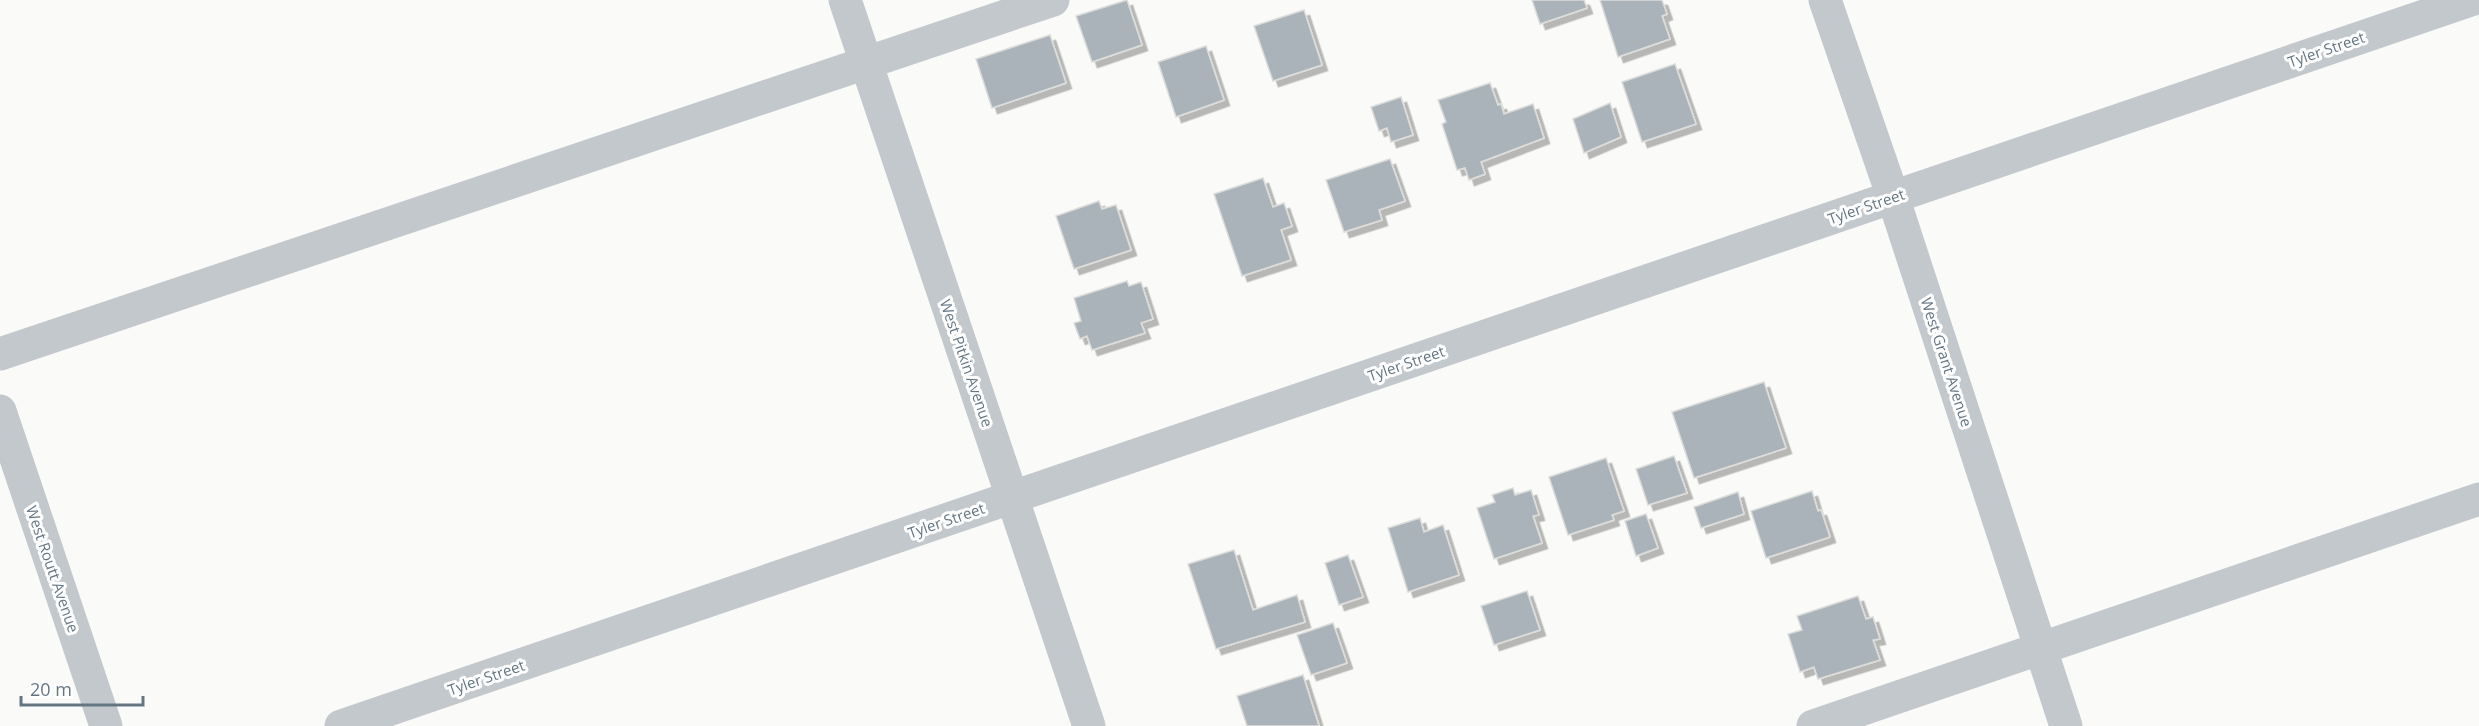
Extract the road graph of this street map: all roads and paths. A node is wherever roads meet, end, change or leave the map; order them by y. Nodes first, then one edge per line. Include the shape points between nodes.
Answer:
1 (845, 0) edge
2 (1053, 0) edge
3 (1825, 0) edge
4 (2471, 0) edge
5 (866, 63) junction
6 (1893, 197) junction
7 (0, 354) edge
8 (0, 411) edge
9 (1012, 497) junction
10 (2479, 499) edge
11 (2042, 649) junction
12 (106, 726) edge
13 (341, 726) edge
14 (1089, 726) edge
15 (1813, 726) edge
16 (2066, 726) edge

1 - 5 street, West Pitkin Avenue
2 - 5 street
3 - 6 street, West Grant Avenue
4 - 6 street, Tyler Street
5 - 7 street
5 - 9 street, West Pitkin Avenue
6 - 9 street, Tyler Street
6 - 11 street, West Grant Avenue
8 - 12 street, West Routt Avenue
9 - 13 street, Tyler Street
9 - 14 street, West Pitkin Avenue
10 - 11 street
11 - 15 street
11 - 16 street, West Grant Avenue

